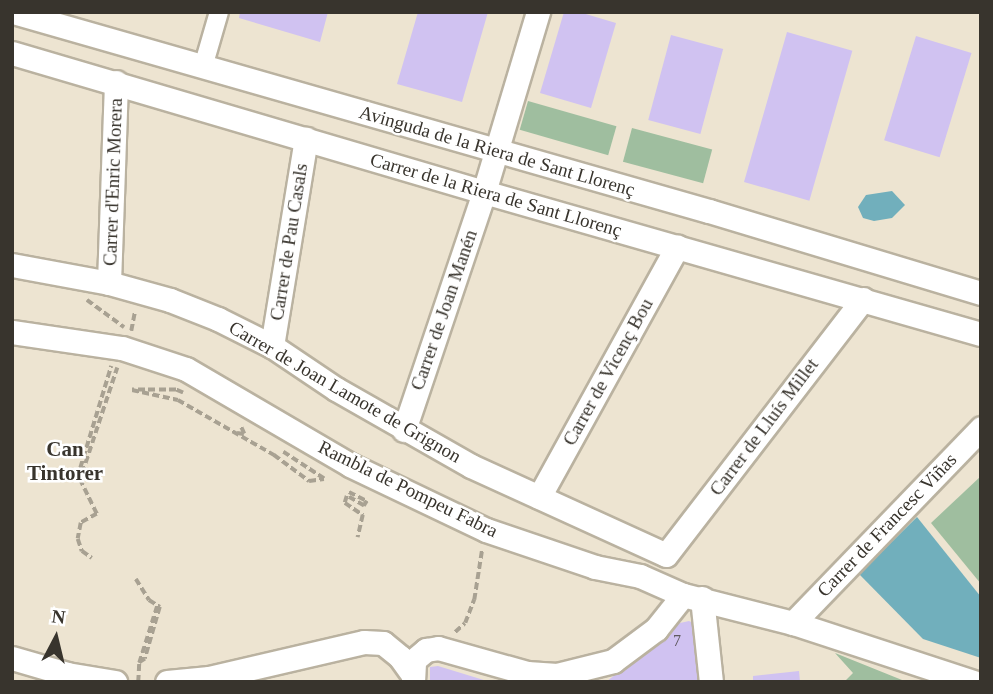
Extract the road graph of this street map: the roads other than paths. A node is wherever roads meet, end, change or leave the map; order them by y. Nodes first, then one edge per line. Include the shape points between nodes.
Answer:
1 (13, 12) edge
2 (219, 12) edge
3 (538, 12) edge
4 (12, 53) edge
5 (203, 67) junction
6 (116, 82) junction
7 (306, 139) junction
8 (496, 150) junction
9 (484, 192) junction
10 (677, 247) junction
11 (12, 265) edge
12 (109, 283) junction
13 (981, 293) edge
14 (863, 299) junction
15 (12, 332) edge
16 (981, 334) edge
17 (272, 345) junction
18 (981, 428) edge
19 (404, 430) junction
20 (539, 497) junction
21 (657, 552) junction
22 (639, 576) junction
23 (685, 594) junction
24 (793, 622) junction
25 (12, 658) edge
26 (412, 677) edge
27 (115, 682) edge
28 (167, 682) edge
29 (711, 682) edge
30 (974, 682) edge

1 - 5 street, Avinguda de la Riera de Sant Llorenç
2 - 5 street
3 - 8 street, Carrer de Joan Manén
4 - 6 street, Carrer de la Riera de Sant Llorenç
5 - 8 street, Avinguda de la Riera de Sant Llorenç
6 - 7 street, Carrer de la Riera de Sant Llorenç
6 - 12 street, Carrer d'Enric Morera
7 - 9 street, Carrer de la Riera de Sant Llorenç
7 - 17 street, Carrer de Pau Casals
8 - 9 street, Carrer de Joan Manén
8 - 13 street, Avinguda de la Riera de Sant Llorenç
9 - 10 street, Carrer de la Riera de Sant Llorenç
9 - 19 street, Carrer de Joan Manén
10 - 14 street, Carrer de la Riera de Sant Llorenç
10 - 20 street, Carrer de Vicenç Bou
11 - 12 street, Carrer de Joan Lamote de Grignon
12 - 17 street, Carrer de Joan Lamote de Grignon via 194,309
14 - 16 street, Carrer de la Riera de Sant Llorenç
14 - 21 street, Carrer de Lluís Millet
15 - 22 street, Rambla de Pompeu Fabra via 122,348 186,369 350,465 486,530 596,567
17 - 19 street, Carrer de Joan Lamote de Grignon
18 - 24 street, Carrer de Francesc Viñas
19 - 20 street, Carrer de Joan Lamote de Grignon
20 - 21 street, Carrer de Joan Lamote de Grignon
21 - 22 street, Carrer de Lluís Millet
21 - 23 street
22 - 23 street, Rambla de Pompeu Fabra
23 - 24 street, Rambla de Pompeu Fabra
23 - 26 street via 639,645 586,670 557,675 527,673 438,648 426,650 414,660
23 - 29 street
24 - 30 street, Rambla de Pompeu Fabra
25 - 27 street
26 - 28 street via 401,657 383,643 364,642 209,678

